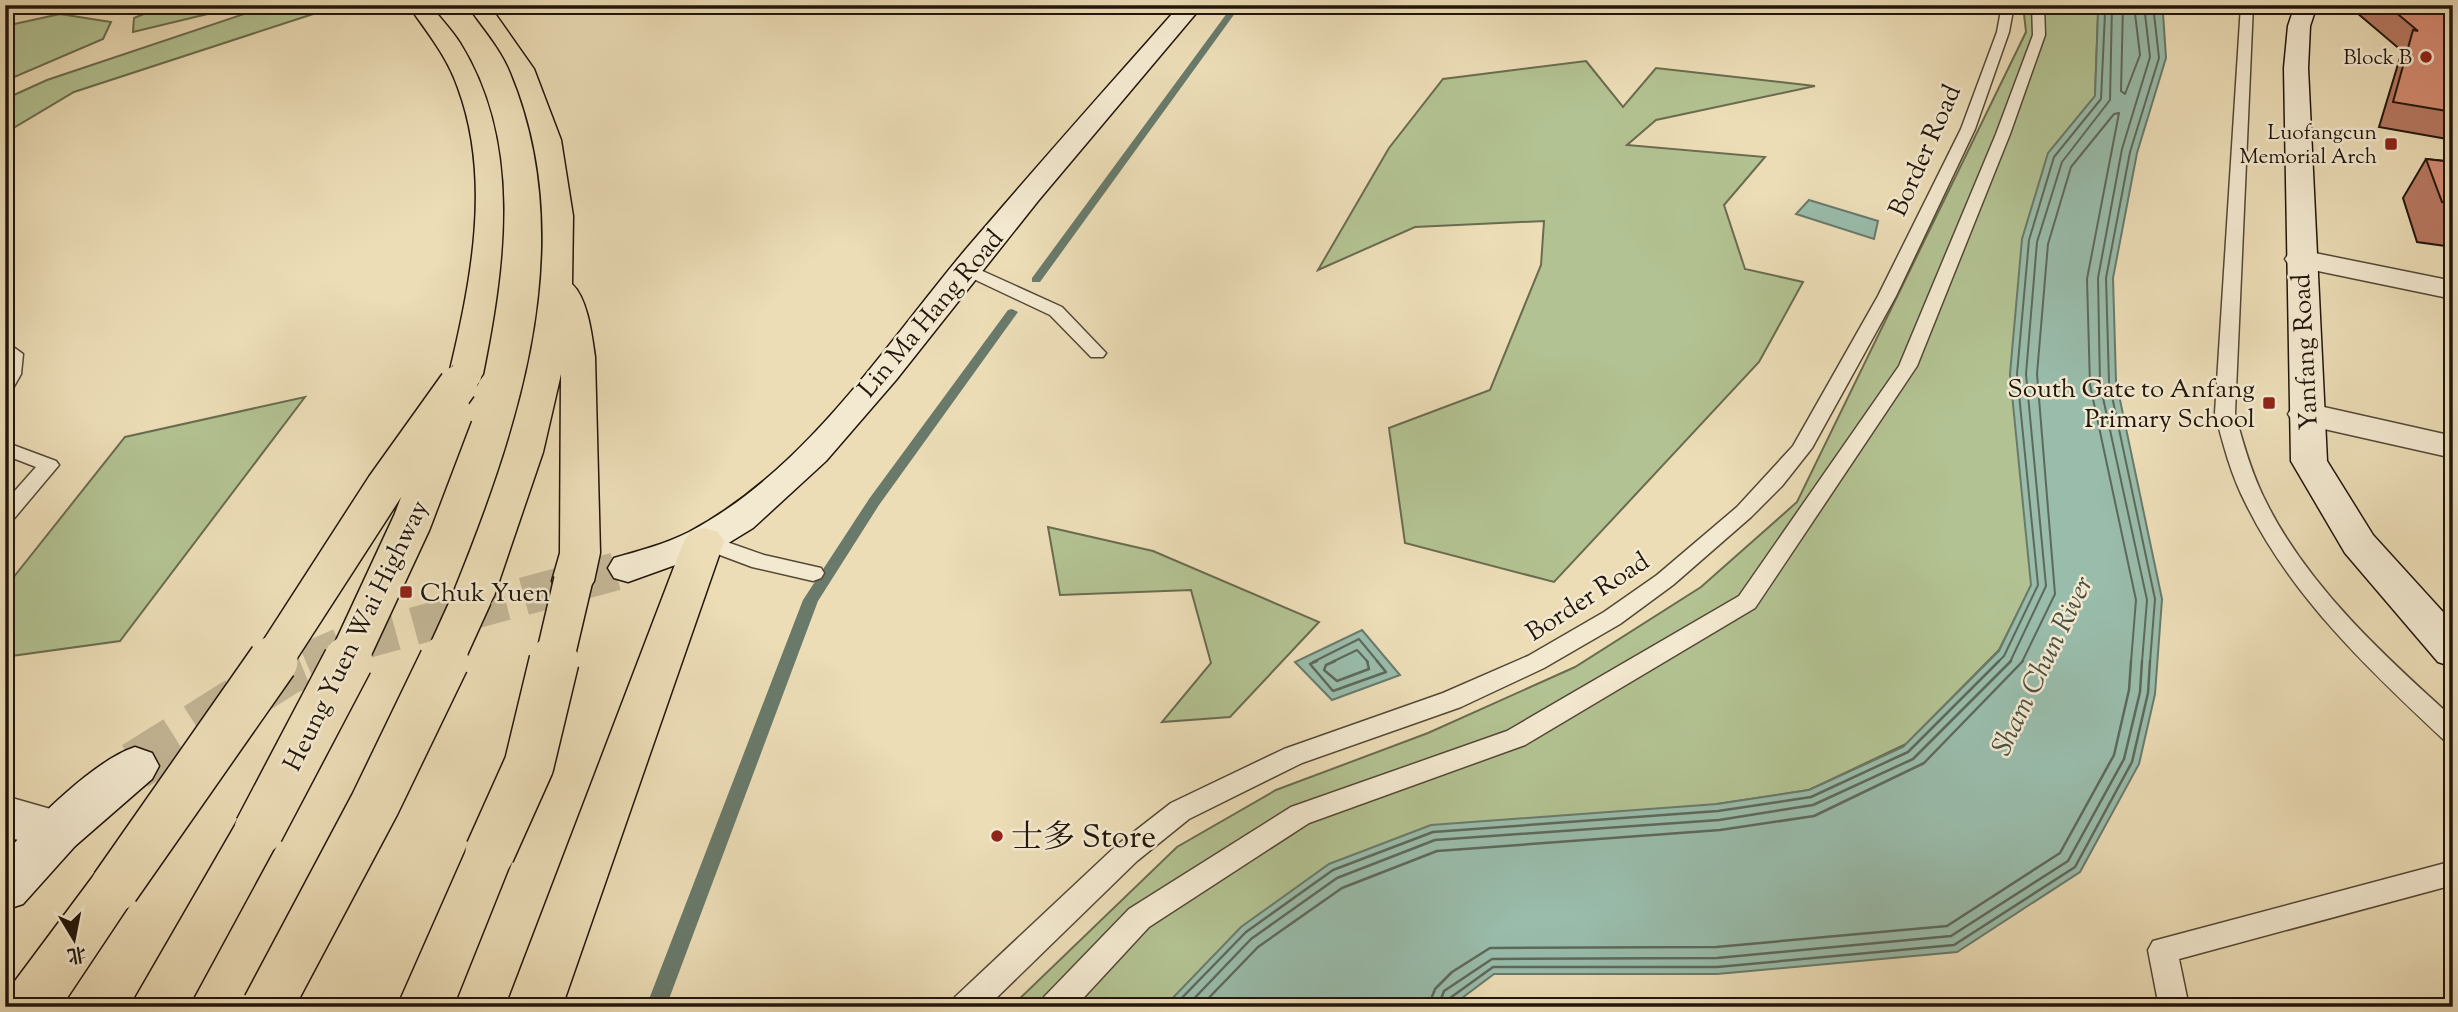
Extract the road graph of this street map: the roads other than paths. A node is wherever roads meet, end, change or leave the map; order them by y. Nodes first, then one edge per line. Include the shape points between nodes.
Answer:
1 (419, 5) edge
2 (478, 5) edge
3 (1192, 5) edge
4 (2008, 5) edge
5 (2038, 5) edge
6 (2247, 5) edge
7 (2306, 5) edge
8 (2300, 259) junction
9 (967, 269) junction
10 (558, 276) junction
11 (2453, 290) edge
12 (5, 346) edge
13 (1097, 354) dead end
14 (466, 374) junction
15 (5, 386) edge
16 (2306, 414) junction
17 (2453, 447) edge
18 (5, 448) edge
19 (5, 516) edge
20 (704, 541) junction
21 (628, 568) tunnel mouth
22 (813, 573) dead end
23 (2453, 651) edge
24 (2453, 733) edge
25 (135, 766) tunnel mouth
26 (5, 816) edge
27 (57, 831) junction
28 (2453, 873) edge
29 (5, 888) edge
30 (29, 1007) edge
31 (158, 1007) edge
32 (267, 1007) edge
33 (425, 1007) edge
34 (534, 1007) edge
35 (966, 1007) edge
36 (1055, 1007) edge
37 (2174, 1007) edge

1 - 14 highway, Heung Yuen Wai Highway via 462,68 485,138 490,185 488,251
2 - 10 highway via 514,53 542,113 558,193
3 - 9 street, Lin Ma Hang Road
4 - 35 lane, Border Road via 2003,32 1968,129 1887,296 1802,448 1752,504 1665,580 1612,618 1536,662 1452,701 1293,756 1180,811 1127,853
5 - 36 lane via 2039,35 1908,366 1747,602 1516,738 1300,815 1139,918
6 - 24 lane via 2225,412 2241,471 2274,536 2319,597
7 - 8 street, Yanfang Road via 2299,26 2296,68
8 - 11 street
8 - 16 street, Yanfang Road
9 - 13 lane via 1056,311
9 - 20 street, Lin Ma Hang Road via 813,450 773,490
10 - 32 highway, bridge via 543,374 493,547 426,706
10 - 33 highway, bridge via 578,357 580,553 529,765
12 - 15 lane via 14,354
14 - 30 highway, bridge via 385,487 252,693
14 - 31 highway, Heung Yuen Wai Highway, bridge via 412,521 374,607 259,830
16 - 17 street
16 - 23 street, Yanfang Road via 2309,461 2359,544
18 - 19 lane via 49,465
20 - 21 street, Lin Ma Hang Road
20 - 22 lane via 760,562
20 - 34 highway
25 - 27 street
26 - 27 street
27 - 29 street
28 - 37 lane via 2163,950

